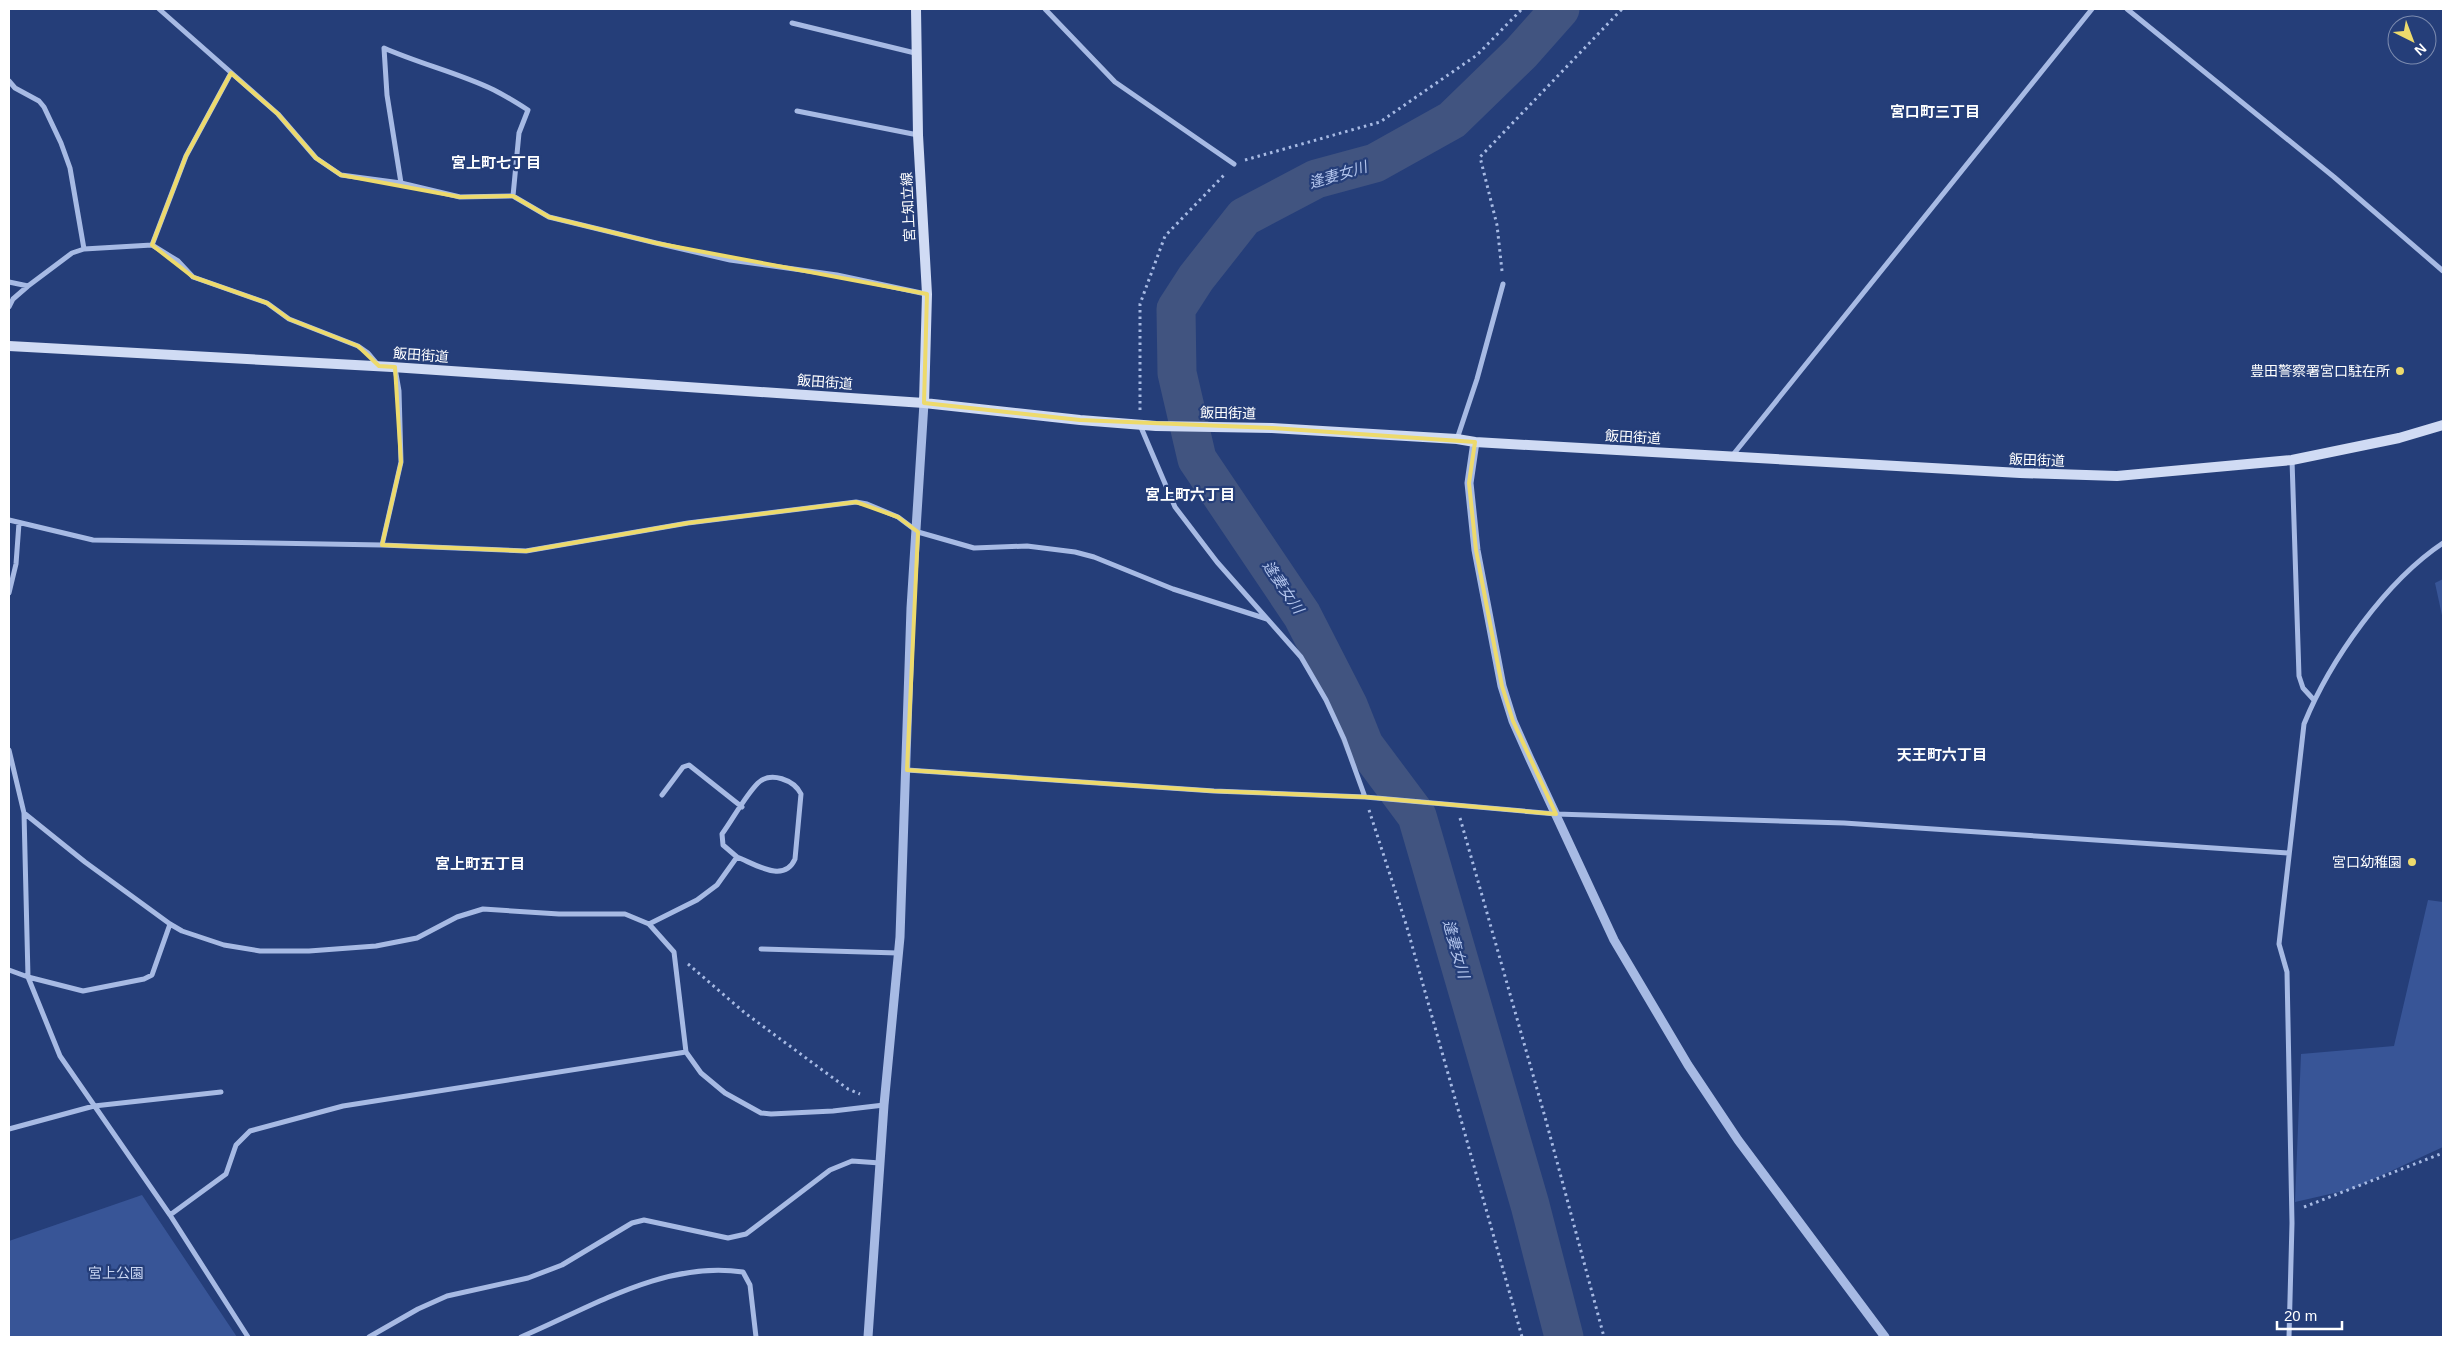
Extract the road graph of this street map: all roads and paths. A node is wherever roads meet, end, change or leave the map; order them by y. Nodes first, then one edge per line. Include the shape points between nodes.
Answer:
1 (159, 9) edge
2 (916, 9) edge
3 (1045, 9) edge
4 (1522, 9) edge
5 (1622, 9) edge
6 (2092, 9) edge
7 (2127, 9) edge
8 (792, 23) dead end
9 (915, 53) junction
10 (231, 73) junction
11 (9, 81) edge
12 (797, 111) dead end
13 (918, 135) junction
14 (1234, 164) junction
15 (401, 183) junction
16 (513, 196) junction
17 (152, 245) junction
18 (84, 249) junction
19 (2443, 272) edge
20 (9, 282) edge
21 (1503, 284) joint
22 (28, 286) junction
23 (927, 294) junction
24 (9, 307) edge
25 (9, 346) edge
26 (379, 366) junction
27 (395, 367) junction
28 (924, 403) junction
29 (1140, 423) junction
30 (2443, 425) edge
31 (1457, 439) junction
32 (1475, 442) junction
33 (1732, 456) junction
34 (2292, 460) junction
35 (9, 520) edge
36 (18, 523) junction
37 (918, 532) junction
38 (2443, 543) edge
39 (382, 545) junction
40 (9, 593) edge
41 (1267, 619) junction
42 (2314, 700) junction
43 (9, 750) edge
44 (907, 770) junction
45 (662, 795) dead end
46 (1365, 797) junction
47 (1456, 805) junction
48 (742, 806) junction
49 (24, 813) junction
50 (1556, 814) junction
51 (2288, 853) junction
52 (737, 857) junction
53 (170, 924) junction
54 (649, 924) junction
55 (761, 949) dead end
56 (674, 952) junction
57 (898, 953) junction
58 (9, 970) edge
59 (28, 978) junction
60 (686, 1052) junction
61 (221, 1092) dead end
62 (884, 1105) junction
63 (94, 1106) junction
64 (9, 1129) edge
65 (2443, 1153) edge
66 (880, 1163) junction
67 (2292, 1211) junction
68 (170, 1215) junction
69 (248, 1337) edge
70 (369, 1337) edge
71 (521, 1337) edge
72 (756, 1337) edge
73 (868, 1337) edge
74 (1522, 1337) edge
75 (1604, 1337) edge
76 (1885, 1337) edge
77 (2289, 1337) edge

1 - 10 street
2 - 9 main road, 宮上知立線
3 - 14 street via 1115,82
4 - 14 path via 1477,55 1380,122
5 - 21 path via 1480,156 1497,225
6 - 33 street
7 - 19 street via 2339,181
8 - 9 street
9 - 13 main road, 宮上知立線
10 - 15 street via 278,114 316,158 341,175
10 - 17 street via 186,156
11 - 18 street via 44,107 61,143 70,168
12 - 13 street
13 - 23 main road, 宮上知立線
14 - 29 path via 1165,236 1140,304
15 - 16 street via 460,197
15 - 16 street via 387,95 384,48 494,90 528,110 519,133
16 - 23 street via 549,217 656,243 730,260 838,275
17 - 18 street
17 - 26 street via 178,261 193,277 267,303 289,319 358,346
18 - 22 street via 61,260
20 - 22 street
21 - 31 street
22 - 24 street
23 - 28 main road, 宮上知立線
25 - 26 main road, 飯田街道
26 - 27 main road, 飯田街道
27 - 28 main road, 飯田街道
27 - 39 street via 399,390 401,462
28 - 29 main road, 飯田街道 via 1080,420
28 - 37 street
29 - 31 main road, 飯田街道
29 - 41 street via 1175,507
30 - 34 main road, 飯田街道 via 2399,438
31 - 32 main road, 飯田街道
32 - 33 main road, 飯田街道
32 - 50 street via 1469,483 1476,550 1502,686 1513,721
33 - 34 main road, 飯田街道 via 2117,476
34 - 42 street via 2299,676 2303,688
35 - 36 street
36 - 39 street via 93,540
36 - 40 street via 16,564
37 - 39 street via 898,516 856,502 688,523 526,551
37 - 41 street via 974,548 1027,546 1075,552 1173,589
37 - 44 street
38 - 42 street via 2415,564 2384,598 2348,644
41 - 46 street via 1301,657 1326,700
42 - 51 street via 2304,724
43 - 49 street
44 - 46 street via 1214,791
44 - 57 street
45 - 48 street via 683,767 689,765
46 - 47 street
46 - 74 path via 1406,924
47 - 50 street
47 - 75 path
48 - 52 street via 722,834 723,845
48 - 52 street via 764,779 784,779 796,785 801,794 792,865 777,873
49 - 53 street
49 - 59 street
50 - 51 street via 1844,823
50 - 76 street via 1614,940 1688,1065 1738,1140
51 - 67 street via 2279,944 2287,972
52 - 54 street via 717,885 697,900
53 - 54 street via 224,945 260,951 308,952 376,946 417,938 456,917 484,909 625,914
53 - 59 street via 152,975 144,979 83,991
54 - 56 street
55 - 57 street
56 - 60 street
56 - 62 path via 745,1013 848,1089
57 - 62 street
58 - 59 street
59 - 63 street via 60,1056
60 - 62 street via 711,1083 741,1104 761,1113
60 - 68 street via 343,1106 250,1131 236,1145 226,1174
61 - 63 street
62 - 66 street
63 - 64 street
63 - 68 street
65 - 67 path
66 - 70 street via 852,1162 830,1170 746,1234 728,1238 638,1221 562,1265 528,1278 447,1296
66 - 73 street
67 - 77 street
68 - 69 street
71 - 72 street via 643,1283 730,1270 743,1272 750,1285

